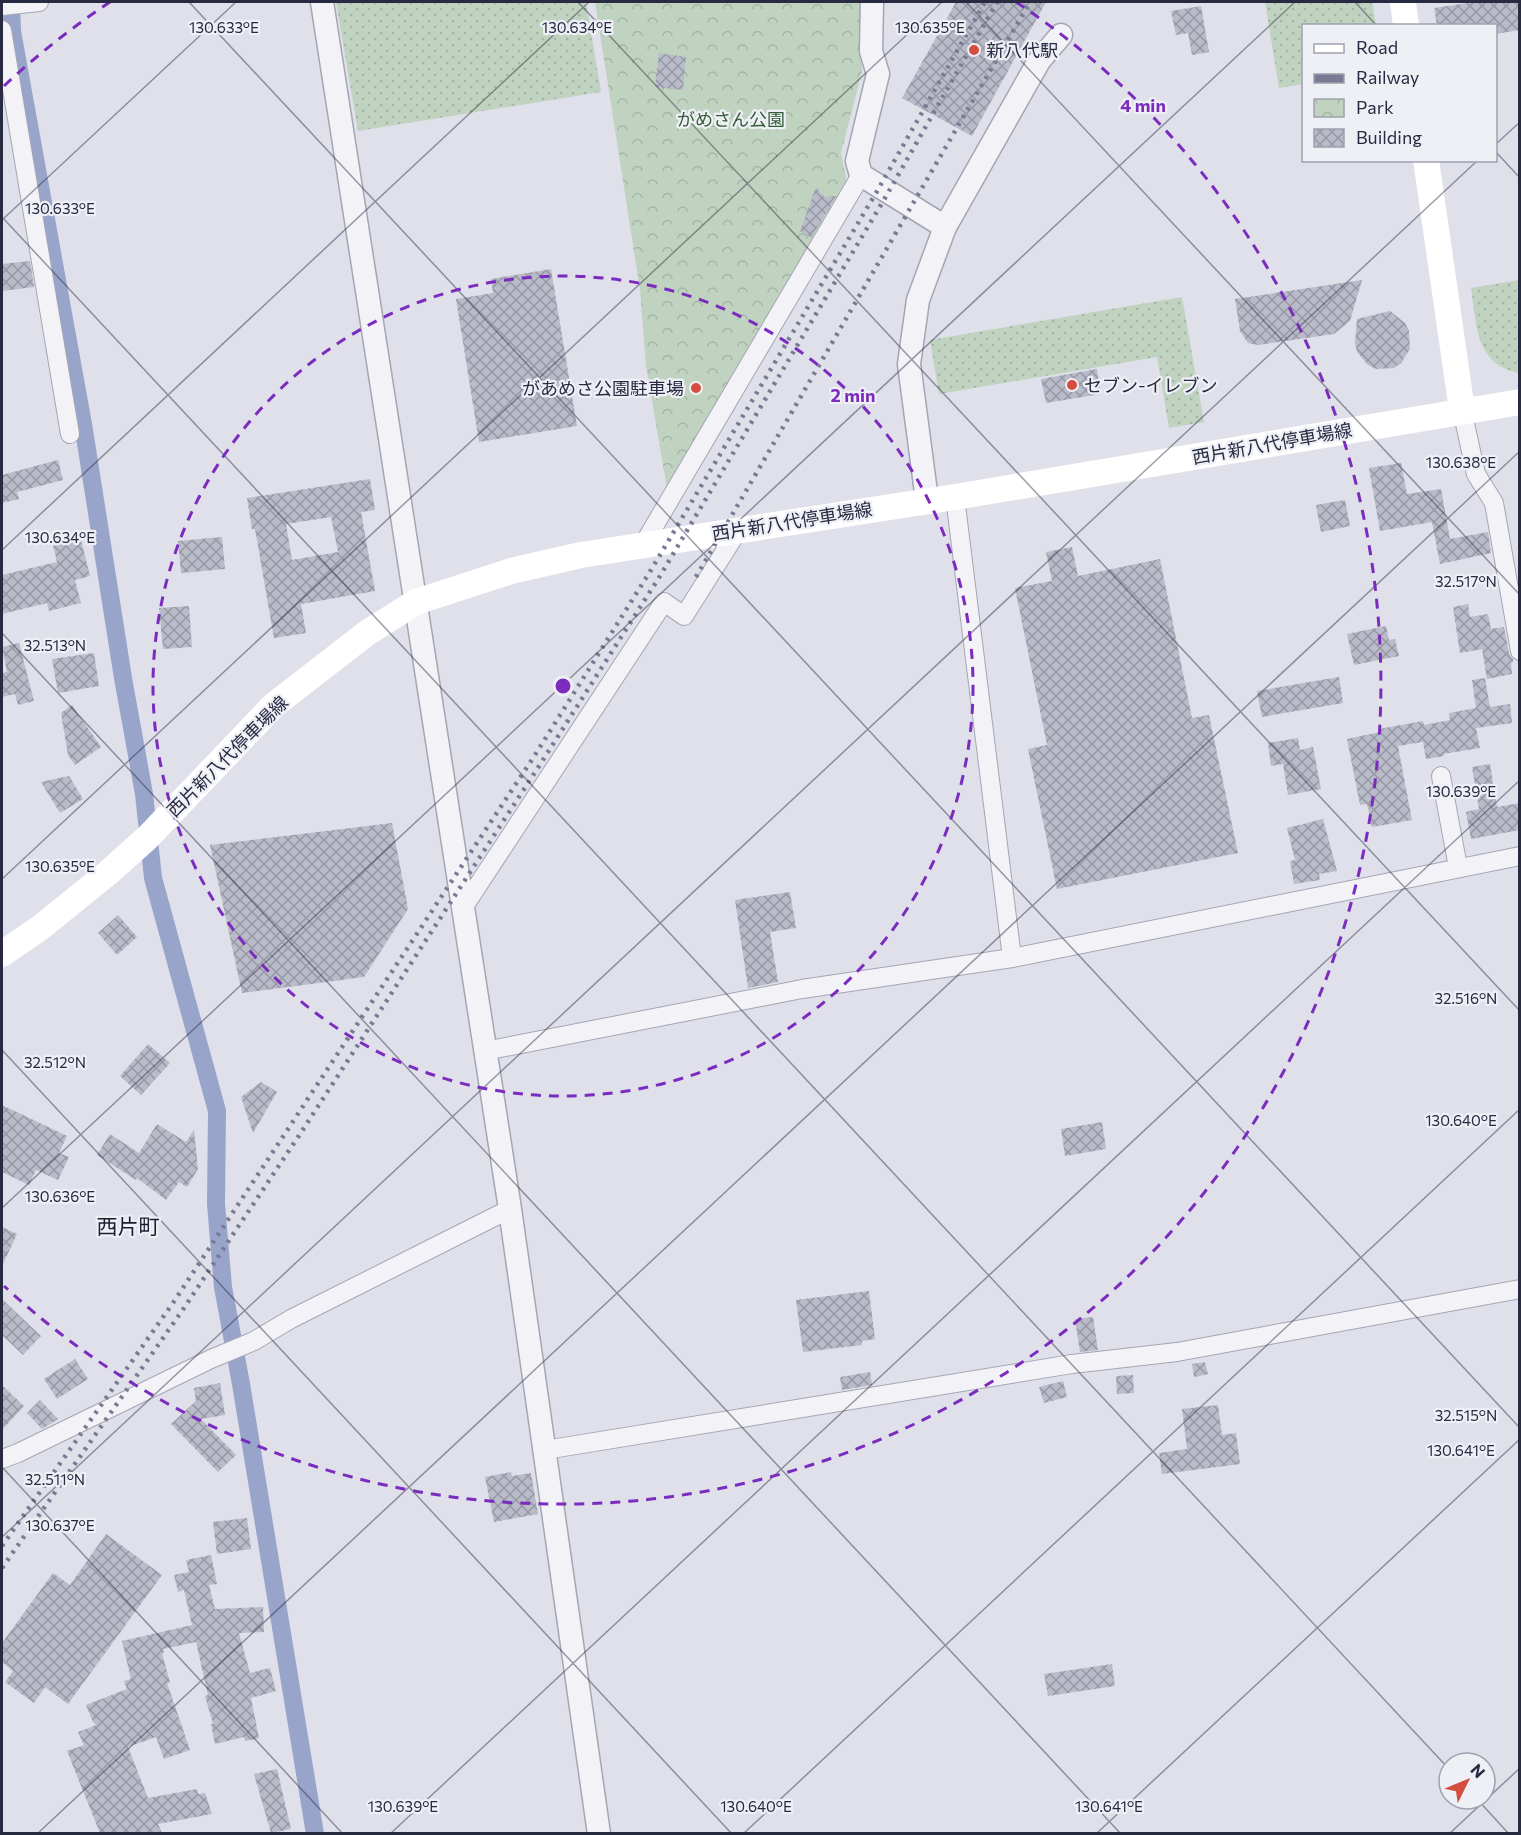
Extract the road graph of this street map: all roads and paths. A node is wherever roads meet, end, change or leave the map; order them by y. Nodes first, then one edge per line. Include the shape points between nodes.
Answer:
1 (32, 2) edge
2 (322, 2) edge
3 (872, 2) edge
4 (1403, 2) edge
5 (4, 6) edge
6 (1406, 24) edge
7 (2, 30) edge
8 (1061, 35) dead end
9 (1426, 162) edge
10 (861, 176) junction
11 (945, 227) junction
12 (1520, 402) edge
13 (1462, 410) junction
14 (70, 434) dead end
15 (955, 496) junction
16 (927, 500) junction
17 (740, 530) junction
18 (643, 544) junction
19 (416, 602) junction
20 (1520, 651) edge
21 (1440, 776) dead end
22 (1520, 856) edge
23 (1458, 867) junction
24 (463, 908) junction
25 (2, 954) edge
26 (1012, 958) junction
27 (485, 1051) junction
28 (510, 1209) junction
29 (1520, 1288) edge
30 (545, 1450) junction
31 (2, 1459) edge
32 (599, 1833) edge

1 - 5 street
2 - 19 street
3 - 10 street via 871,51 878,74 857,161
4 - 6 main road
7 - 14 street
8 - 11 street via 1039,61
9 - 13 main road
10 - 11 street
10 - 18 street
11 - 16 street via 918,300 909,364
12 - 13 main road, 西片新八代停車場線
13 - 15 main road, 西片新八代停車場線
13 - 20 street via 1476,474 1494,503
15 - 16 main road, 西片新八代停車場線
15 - 26 street
16 - 17 main road, 西片新八代停車場線
17 - 18 main road, 西片新八代停車場線
17 - 24 street via 684,616 664,602
18 - 19 main road, 西片新八代停車場線 via 511,571
19 - 24 street
19 - 25 main road, 西片新八代停車場線 via 367,633 274,705 148,837 40,928
21 - 23 street
22 - 23 street
23 - 26 street
24 - 27 street
26 - 27 street via 802,989
27 - 28 street
28 - 30 street
28 - 31 street via 254,1341
29 - 30 street via 1178,1352 1072,1364
30 - 32 street

